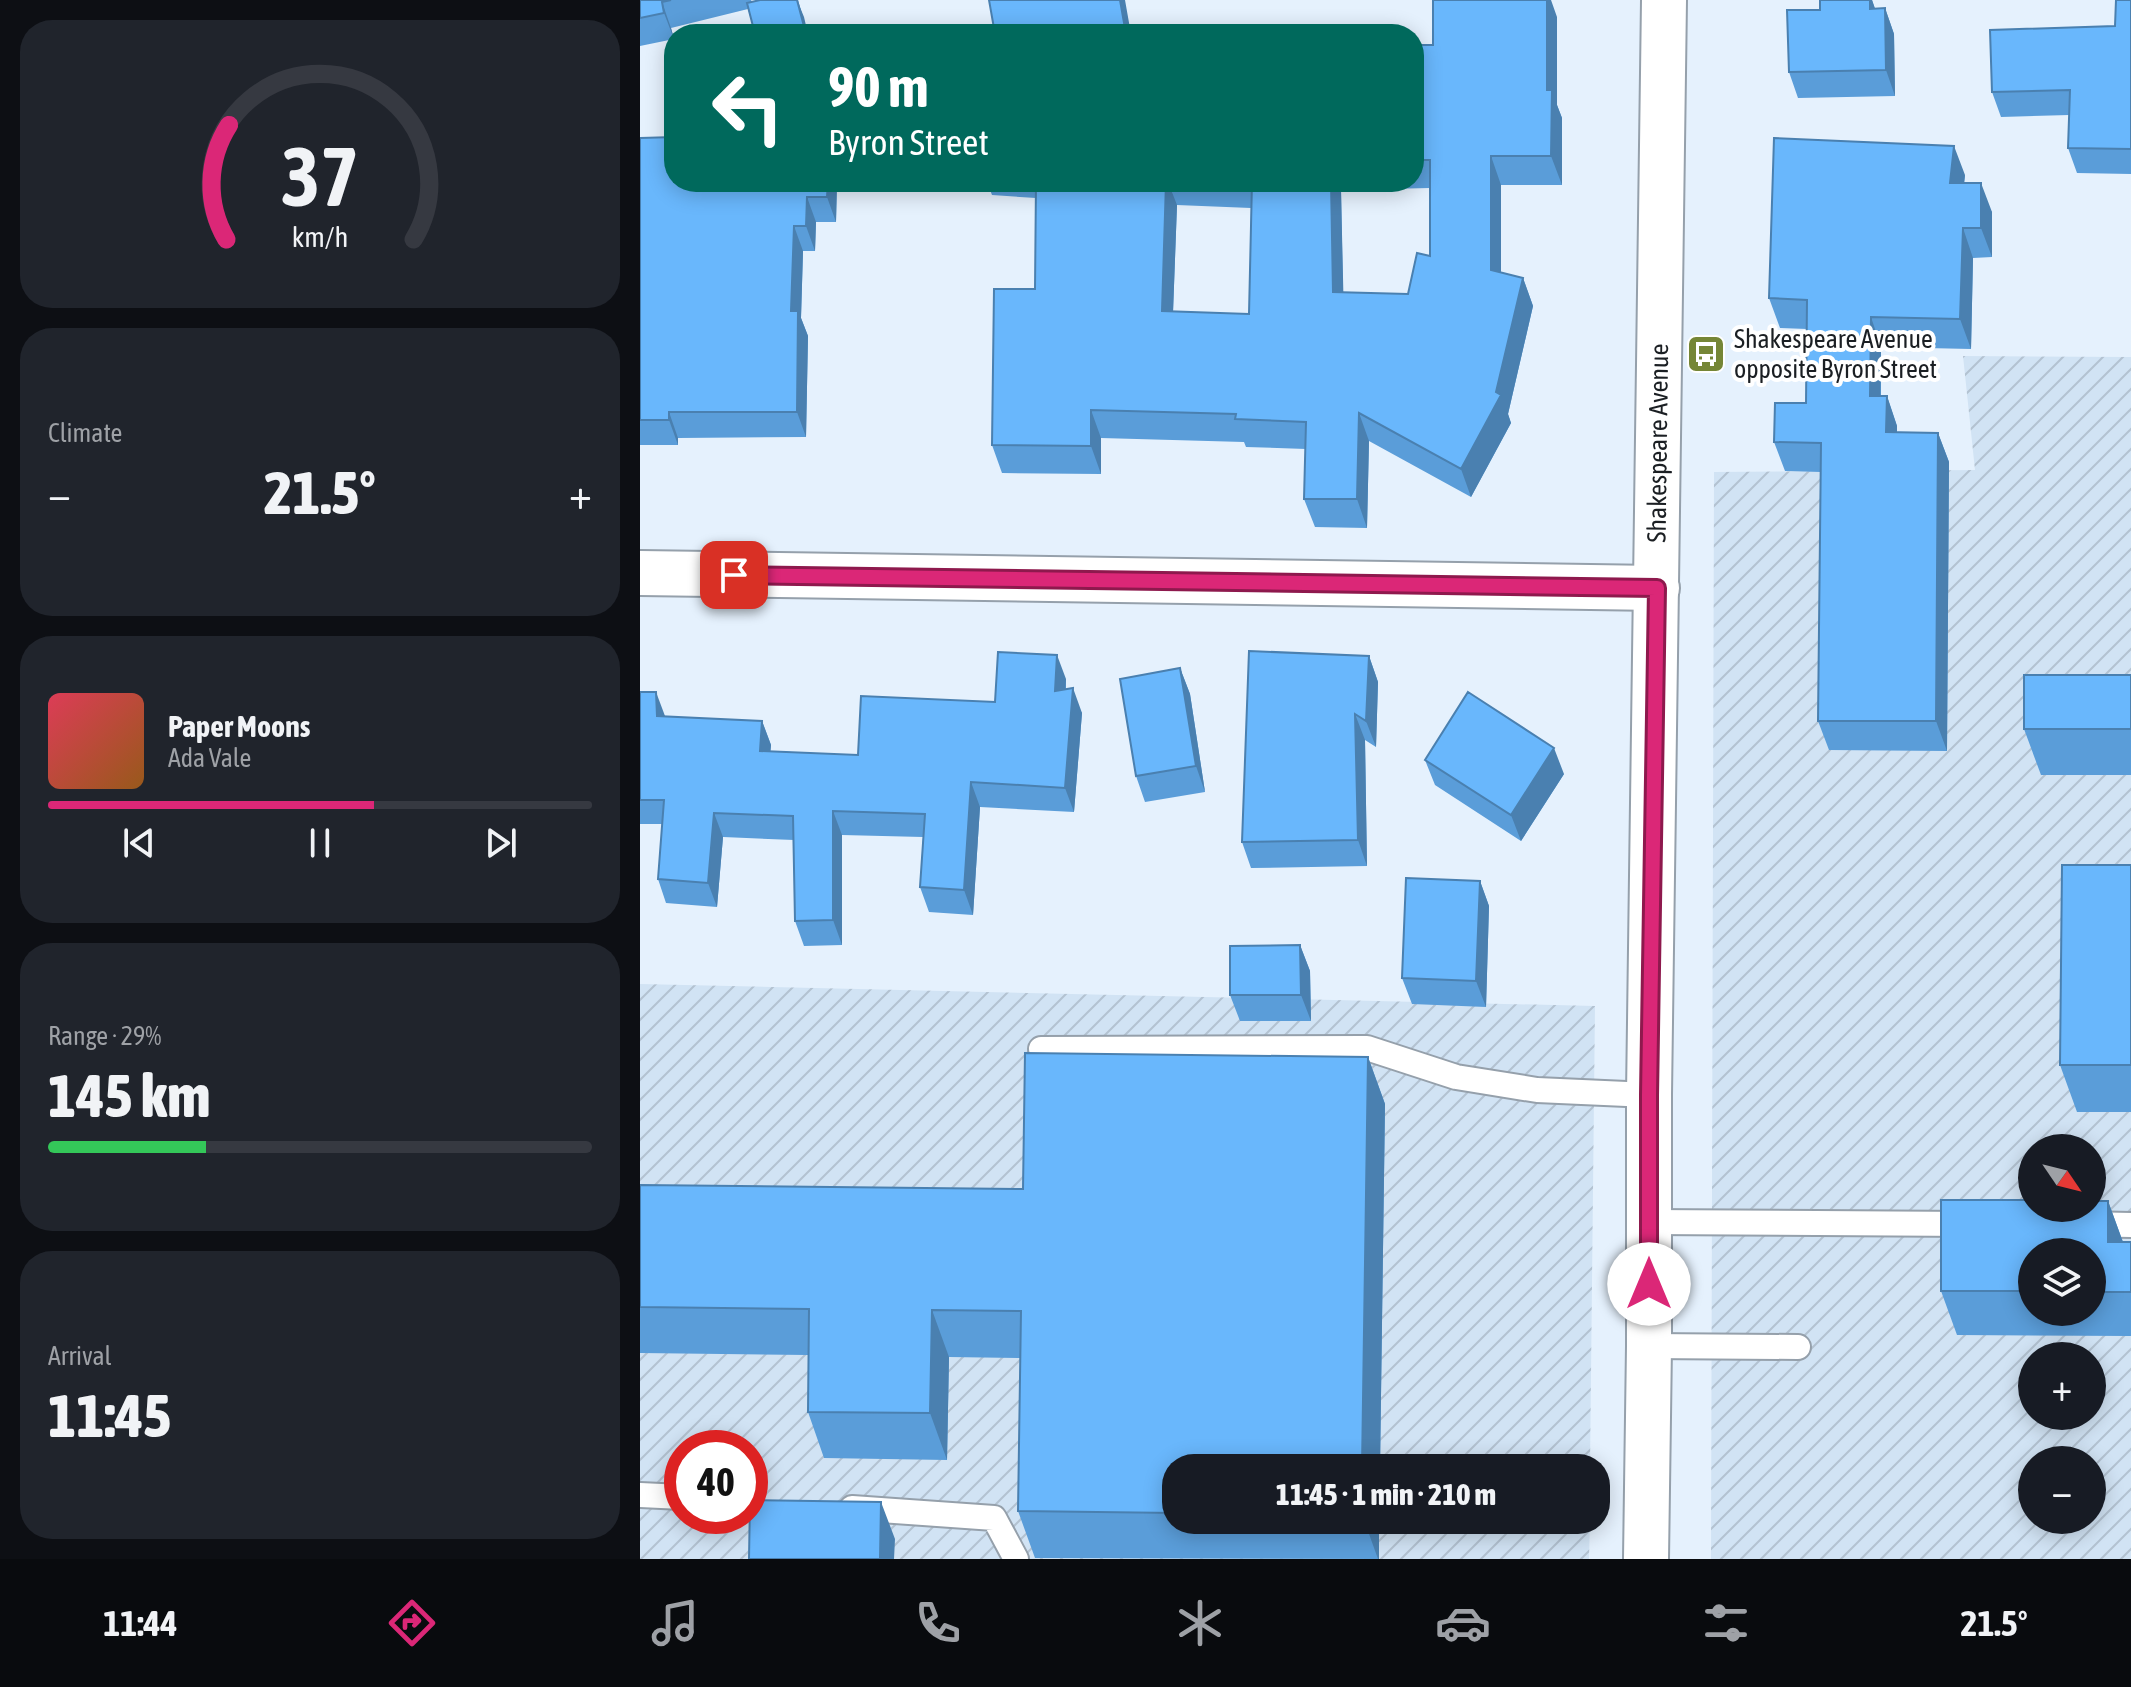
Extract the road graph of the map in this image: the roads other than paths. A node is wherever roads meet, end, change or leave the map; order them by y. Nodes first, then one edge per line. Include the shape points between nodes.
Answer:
1 (1664, 0) edge
2 (640, 573) edge
3 (1657, 588) junction
4 (1041, 1049) dead end
5 (1649, 1095) junction
6 (1649, 1222) junction
7 (1987, 1224) edge
8 (2067, 1224) edge
9 (2131, 1225) edge
10 (1649, 1346) junction
11 (1798, 1347) dead end
12 (640, 1495) edge
13 (664, 1496) edge
14 (826, 1507) edge
15 (1016, 1559) edge
16 (1646, 1559) edge

1 - 3 street, Shakespeare Avenue
2 - 3 street
3 - 5 street, Shakespeare Avenue
4 - 5 lane via 1367,1048 1456,1077 1537,1090
5 - 6 street, Shakespeare Avenue
6 - 7 lane
6 - 10 street, Shakespeare Avenue
8 - 9 lane
10 - 11 lane
10 - 16 street, Shakespeare Avenue
12 - 13 lane
14 - 15 lane via 994,1518

